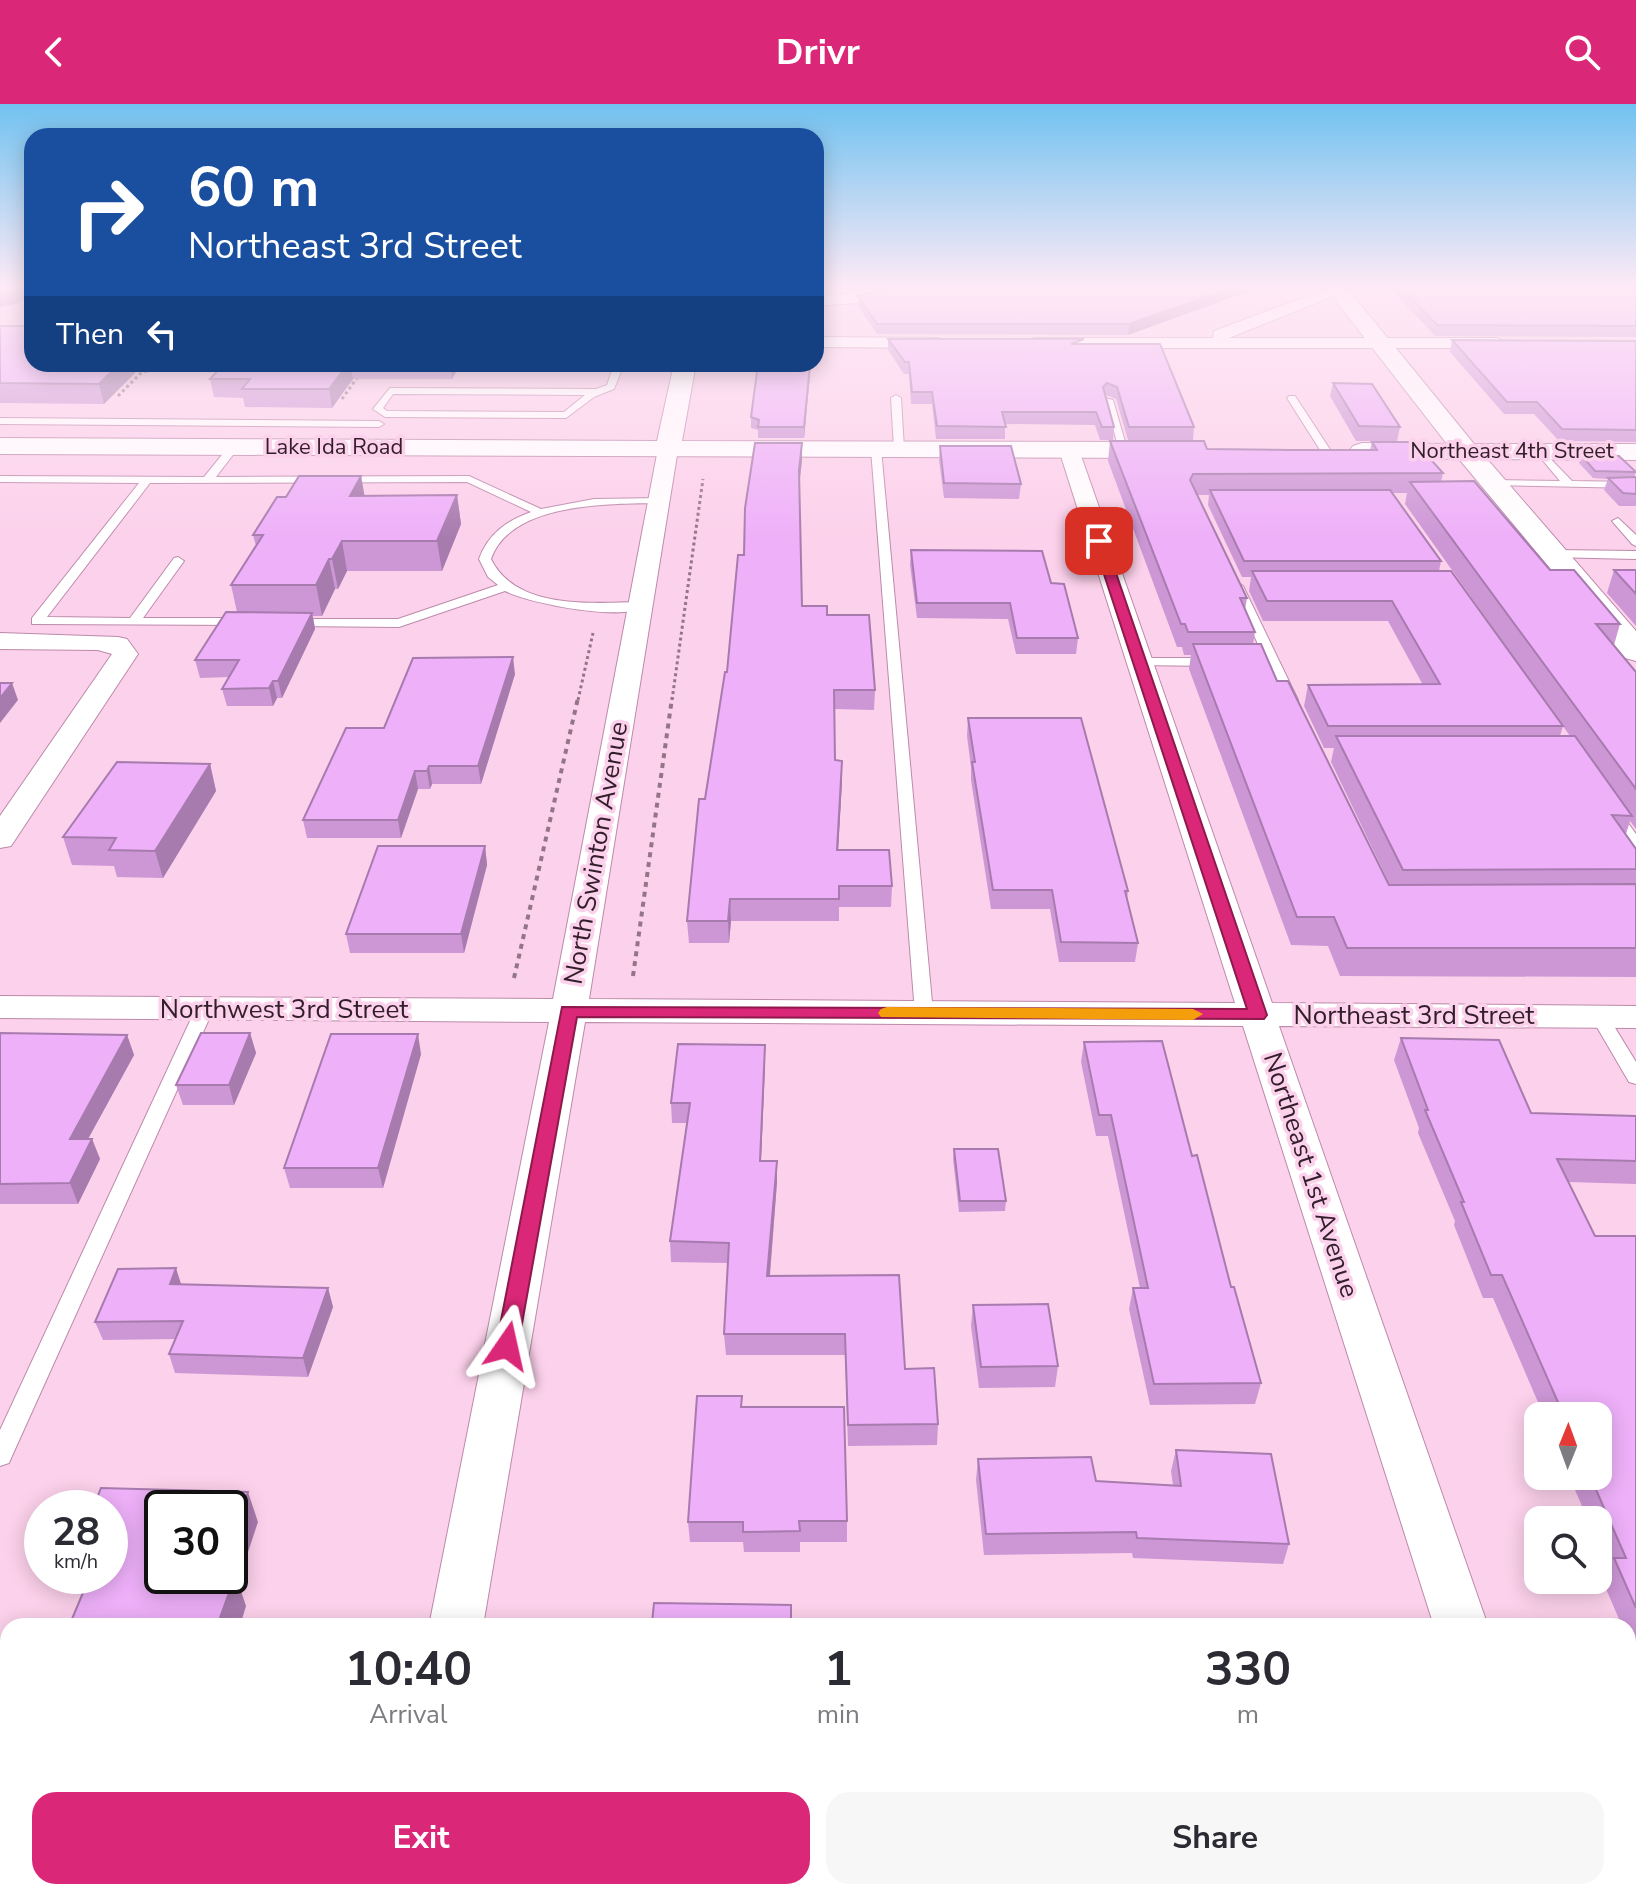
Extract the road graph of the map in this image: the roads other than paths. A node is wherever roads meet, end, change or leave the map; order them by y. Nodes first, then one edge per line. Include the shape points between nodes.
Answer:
1 (1402, 371) edge
2 (616, 372) edge
3 (683, 372) edge
4 (598, 392) junction
5 (896, 398) dead end
6 (1292, 398) dead end
7 (1108, 400) edge
8 (382, 419) junction
9 (0, 421) edge
10 (0, 446) edge
11 (234, 447) junction
12 (363, 447) junction
13 (668, 449) junction
14 (888, 449) junction
15 (1069, 450) junction
16 (1124, 450) junction
17 (1188, 450) edge
18 (1314, 451) joint
19 (1466, 451) junction
20 (1540, 451) junction
21 (1627, 457) edge
22 (0, 479) edge
23 (208, 479) junction
24 (147, 480) junction
25 (1493, 483) junction
26 (1569, 484) junction
27 (1636, 485) edge
28 (659, 500) junction
29 (541, 513) junction
30 (1618, 521) dead end
31 (1636, 542) edge
32 (1554, 554) junction
33 (1636, 555) edge
34 (178, 561) dead end
35 (1229, 570) edge
36 (508, 586) junction
37 (640, 606) junction
38 (134, 621) junction
39 (259, 622) edge
40 (274, 622) edge
41 (0, 641) edge
42 (1636, 651) edge
43 (1140, 662) junction
44 (1228, 662) edge
45 (1298, 715) edge
46 (1609, 806) edge
47 (0, 839) edge
48 (1636, 845) edge
49 (0, 1007) edge
50 (205, 1008) junction
51 (569, 1011) junction
52 (924, 1013) junction
53 (1258, 1015) junction
54 (1600, 1017) junction
55 (1636, 1017) edge
56 (1636, 1078) edge
57 (0, 1456) edge
58 (457, 1618) edge
59 (1458, 1618) edge

1 - 19 street
2 - 4 lane via 611,387
3 - 13 street, North Swinton Avenue
4 - 8 lane via 566,415
4 - 8 lane via 390,391 378,409
5 - 14 lane
6 - 18 lane
7 - 16 lane
8 - 9 lane
8 - 12 lane
10 - 11 street, Lake Ida Road
11 - 12 street, Lake Ida Road
11 - 23 lane
12 - 13 street, Lake Ida Road
13 - 14 street
13 - 28 street, North Swinton Avenue
14 - 15 street
14 - 52 lane
15 - 16 street
15 - 43 street, Northeast 1st Avenue
16 - 17 street
18 - 19 street, Northeast 4th Street
19 - 20 street, Northeast 4th Street
19 - 25 street
20 - 21 street, Northeast 4th Street
20 - 26 lane
22 - 24 lane
23 - 24 lane
23 - 29 lane via 469,479
24 - 38 lane via 37,621
25 - 26 lane
25 - 32 street
26 - 27 lane
28 - 29 lane via 578,504
28 - 37 street, North Swinton Avenue
29 - 36 lane via 511,526 492,542 485,559 494,576
30 - 31 lane
32 - 33 lane
32 - 42 street
34 - 38 lane
35 - 45 lane via 1244,584 1265,662
36 - 37 lane via 550,602
36 - 40 lane via 399,623
37 - 51 street, North Swinton Avenue
38 - 39 lane
41 - 47 street via 98,642 118,645 125,654
43 - 44 lane
43 - 53 street, Northeast 1st Avenue
46 - 48 lane
49 - 50 street, Northwest 3rd Street
50 - 51 street, Northwest 3rd Street
50 - 57 lane
51 - 52 street, Northeast 3rd Street
51 - 58 street, North Swinton Avenue
52 - 53 street, Northeast 3rd Street
53 - 54 street, Northeast 3rd Street
53 - 59 street, Northeast 1st Avenue
54 - 55 street, Northeast 3rd Street
54 - 56 lane

